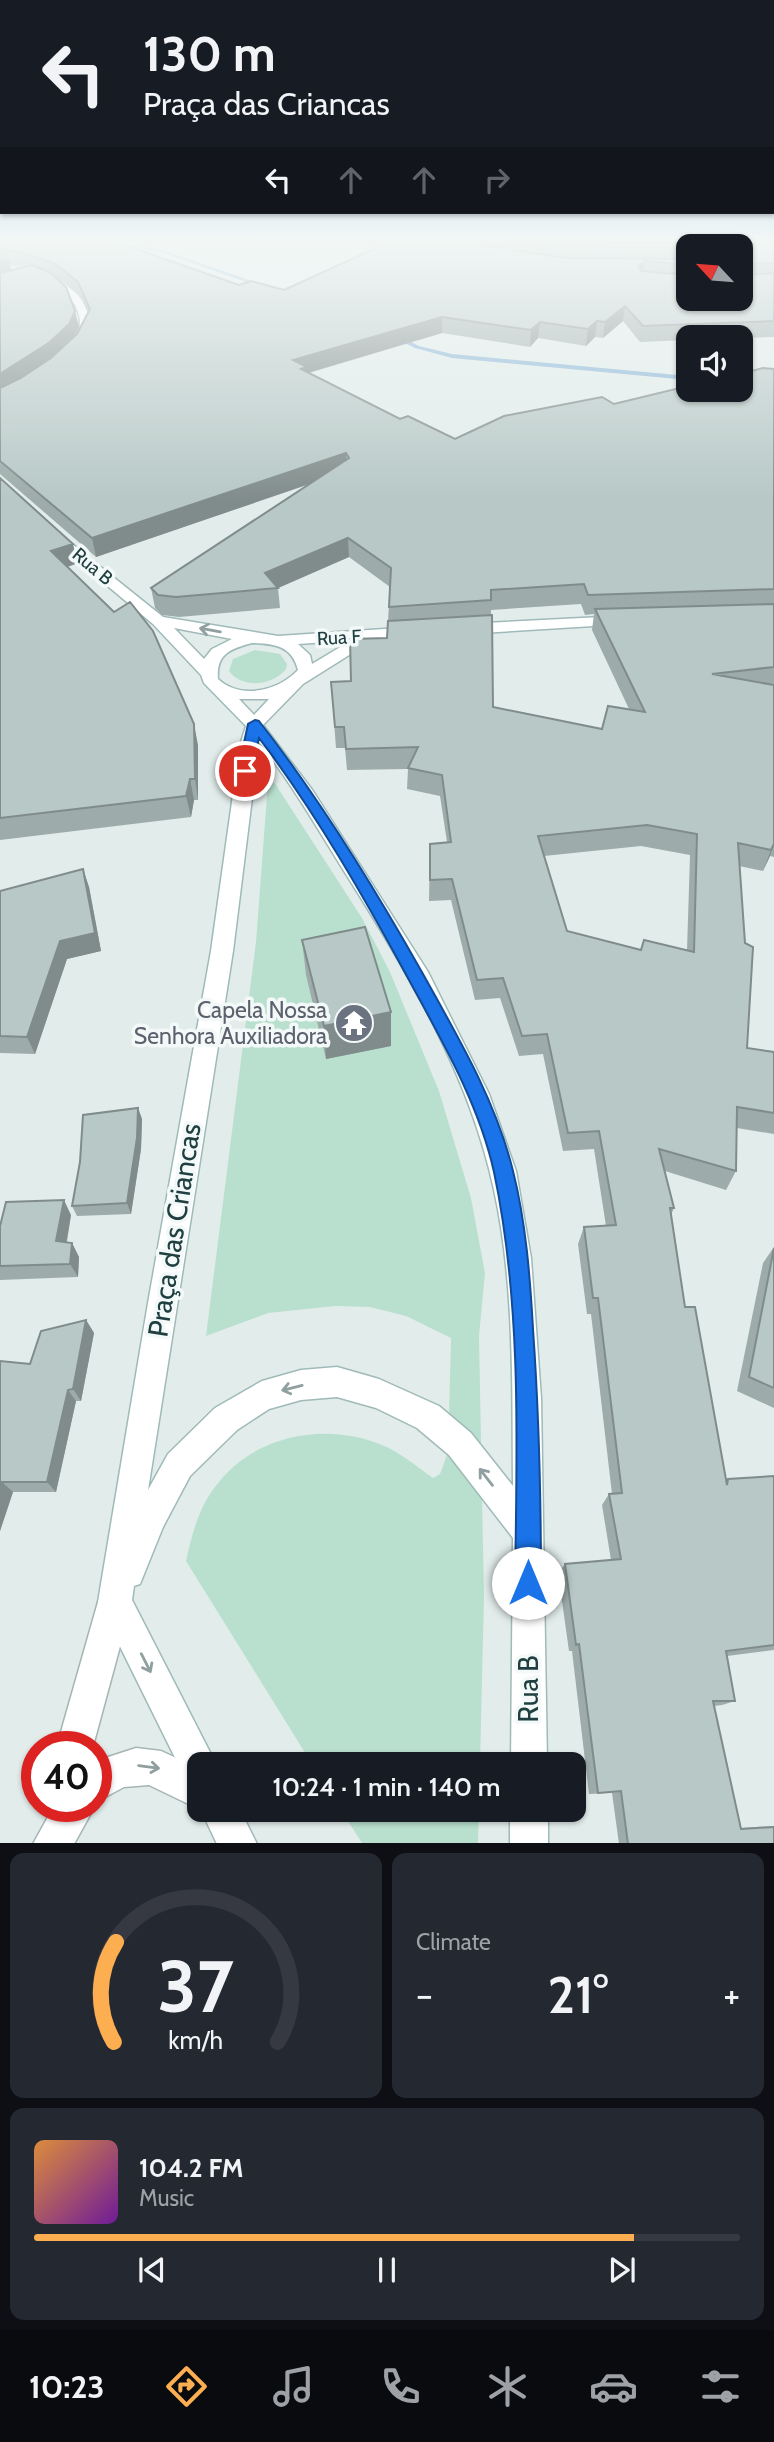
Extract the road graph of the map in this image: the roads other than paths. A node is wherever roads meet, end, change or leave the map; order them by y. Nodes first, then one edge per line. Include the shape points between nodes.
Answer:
1 (85, 327) edge
2 (73, 347) edge
3 (44, 524) edge
4 (643, 620) edge
5 (158, 621) junction
6 (454, 630) edge
7 (427, 631) edge
8 (400, 633) junction
9 (270, 639) junction
10 (207, 671) junction
11 (294, 684) junction
12 (219, 688) junction
13 (255, 724) junction
14 (528, 1531) junction
15 (115, 1602) junction
16 (79, 1731) edge
17 (191, 1752) edge
18 (528, 1752) edge
19 (112, 1771) edge
20 (187, 1783) edge
21 (54, 1822) edge
22 (64, 1822) edge
23 (227, 1822) edge
24 (529, 1822) edge
25 (49, 1843) edge
26 (238, 1843) edge
27 (529, 1843) edge

1 - 2 street
3 - 5 street, Rua B
4 - 6 street
9 -> 5 street
5 - 10 street, Rua B
7 - 8 street
8 - 9 street, Rua F
8 - 11 street via 348,649
9 - 10 street via 245,640 223,648 209,661
9 - 11 street via 302,652 307,661 306,671
10 - 12 street
11 - 12 street via 260,696
11 - 13 street
12 - 13 street
13 - 14 street, Rua B via 371,896 421,983 472,1079 503,1170 517,1250 529,1430
13 - 15 street, Praça das Criancas
14 -> 15 street via 460,1444 428,1417 379,1394 337,1382 301,1385 262,1396 226,1419 179,1465
14 - 18 street, Rua B
15 - 16 street
15 -> 17 street
19 -> 20 street via 140,1765 167,1770
21 - 25 street
22 - 25 street
23 - 26 street
24 - 27 street

